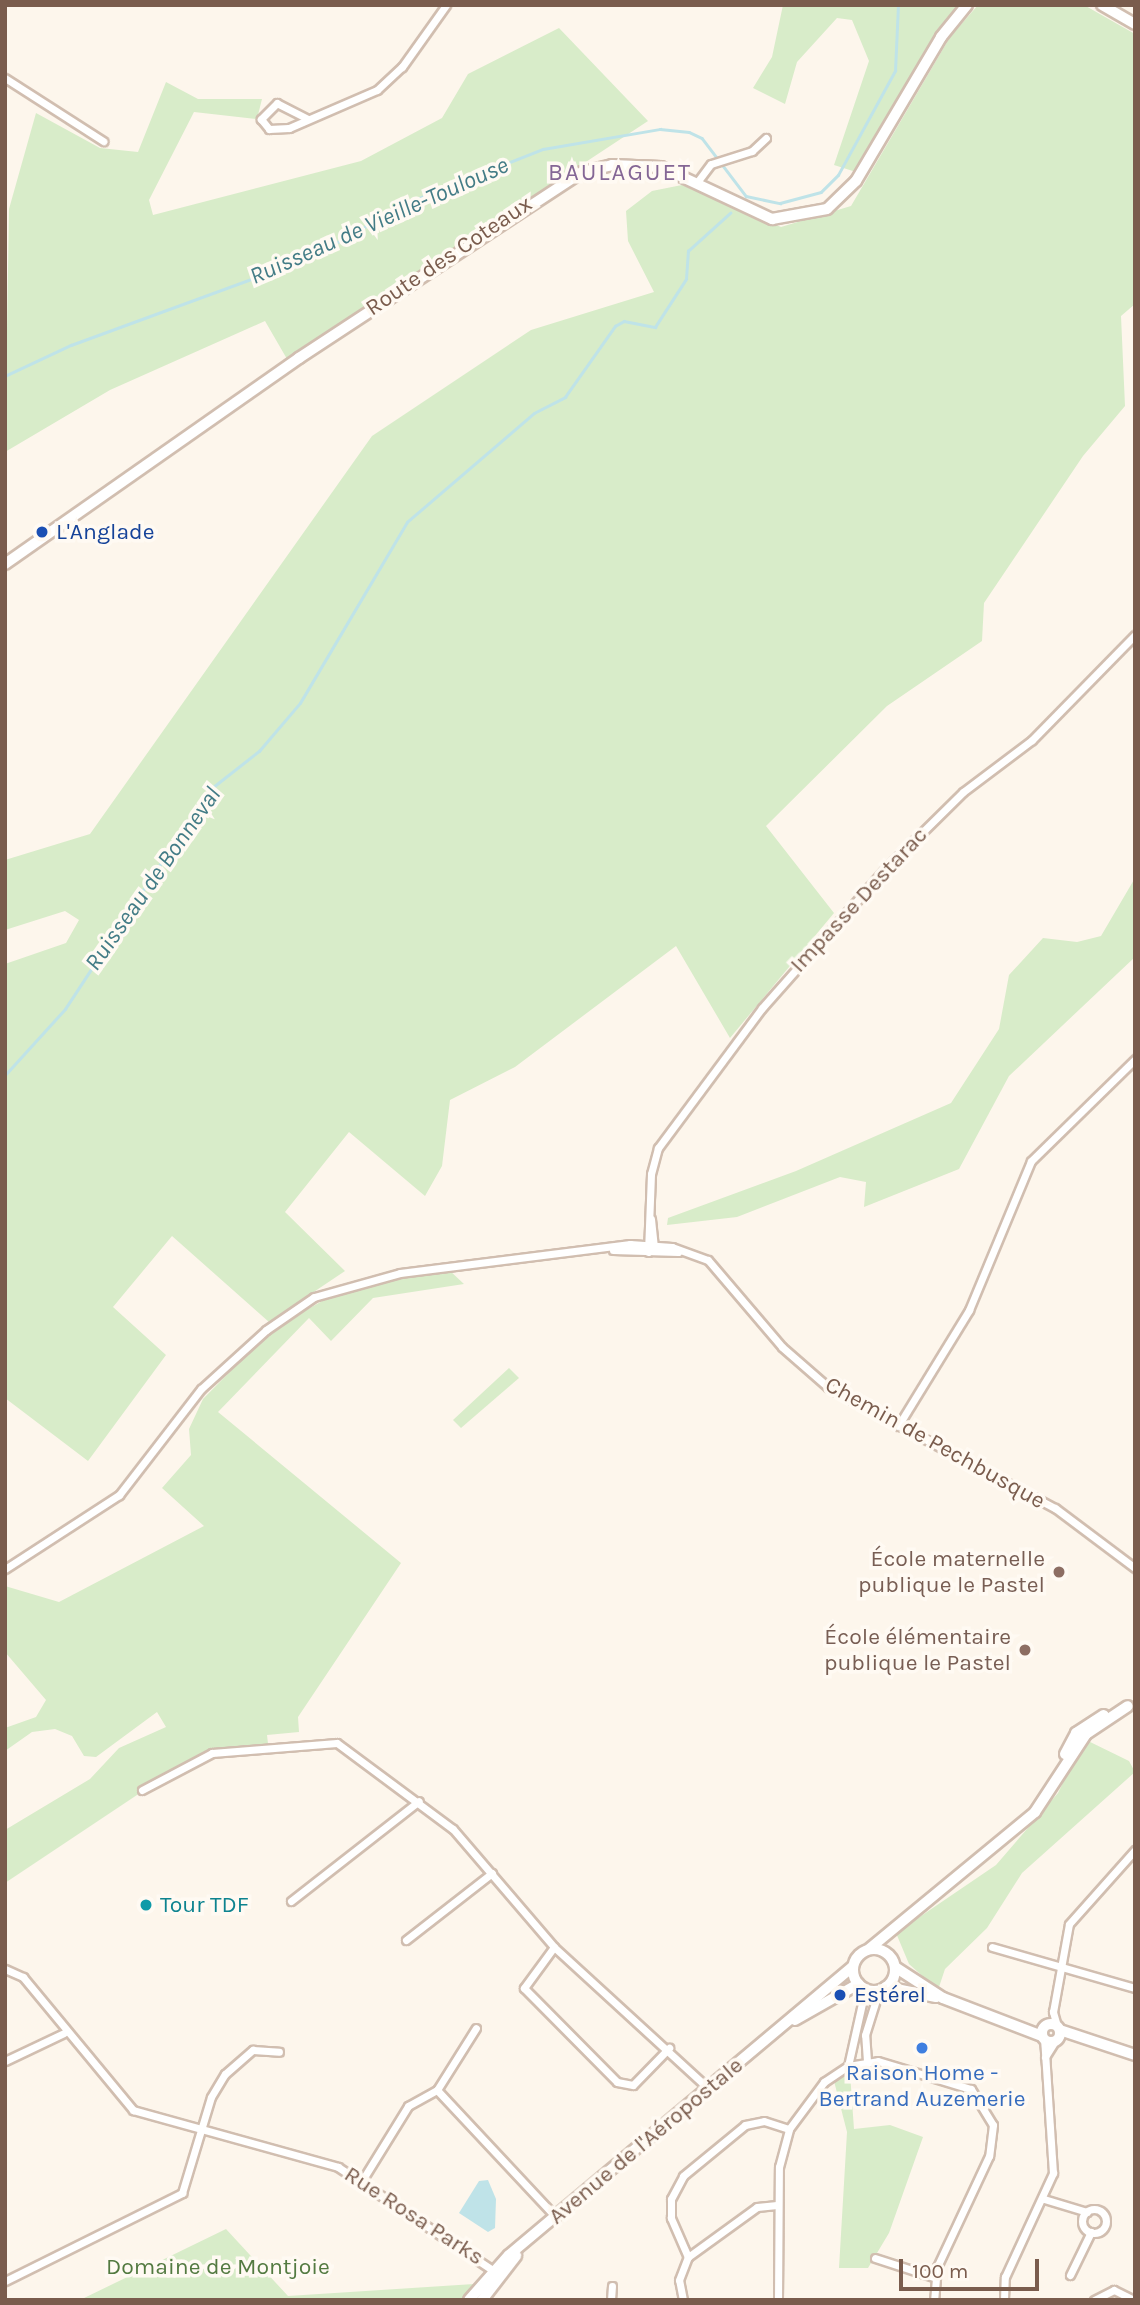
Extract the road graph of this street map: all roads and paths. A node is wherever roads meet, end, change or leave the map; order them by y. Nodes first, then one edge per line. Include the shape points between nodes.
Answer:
1 (446, 5) edge
2 (967, 5) edge
3 (1102, 5) edge
4 (1135, 24) edge
5 (5, 78) edge
6 (307, 119) junction
7 (766, 138) dead end
8 (103, 141) dead end
9 (698, 181) junction
10 (5, 564) edge
11 (1135, 635) edge
12 (1135, 1059) edge
13 (650, 1211) junction
14 (657, 1244) junction
15 (647, 1248) junction
16 (685, 1252) junction
17 (898, 1426) junction
18 (1135, 1568) edge
19 (5, 1569) edge
20 (1131, 1705) edge
21 (142, 1790) dead end
22 (419, 1801) junction
23 (1135, 1850) edge
24 (492, 1873) junction
25 (291, 1901) dead end
26 (892, 1928) junction
27 (405, 1940) dead end
28 (554, 1947) junction
29 (992, 1947) dead end
30 (869, 1949) junction
31 (888, 1954) junction
32 (853, 1966) junction
33 (895, 1967) junction
34 (1059, 1968) junction
35 (5, 1969) edge
36 (862, 1987) junction
37 (1135, 1988) edge
38 (883, 1989) junction
39 (943, 1998) junction
40 (476, 2028) dead end
41 (64, 2033) junction
42 (1051, 2033) junction
43 (771, 2034) junction
44 (669, 2049) junction
45 (279, 2052) dead end
46 (1135, 2055) edge
47 (5, 2061) edge
48 (867, 2061) junction
49 (848, 2066) junction
50 (709, 2089) junction
51 (437, 2090) junction
52 (202, 2128) junction
53 (789, 2129) junction
54 (363, 2179) junction
55 (1044, 2199) junction
56 (777, 2205) junction
57 (1087, 2212) junction
58 (556, 2217) junction
59 (1091, 2232) junction
60 (688, 2257) junction
61 (875, 2258) dead end
62 (498, 2274) junction
63 (1070, 2274) dead end
64 (934, 2277) junction
65 (5, 2281) edge
66 (612, 2286) dead end
67 (469, 2300) edge
68 (482, 2300) edge
69 (611, 2300) edge
70 (683, 2300) edge
71 (778, 2300) edge
72 (934, 2300) edge
73 (1004, 2300) edge
74 (1094, 2300) edge
75 (1134, 2300) edge

1 - 6 street via 402,67 377,90
2 - 9 street, Route des Coteaux via 934,47 856,181 827,209 808,217 765,218
3 - 4 street
5 - 8 street
6 - 6 street via 278,130 261,120 277,103
7 - 9 street via 752,151 711,164
9 - 10 street, Route des Coteaux via 627,164 591,169 553,186
11 - 13 street, Impasse Destarac via 1032,740 954,801 797,965 658,1148
12 - 17 street via 1031,1161 969,1310
13 - 14 street, Impasse Destarac
13 - 15 street, Impasse Destarac
14 - 15 street
14 - 16 street, Chemin de Pechbusque
15 - 16 street, Chemin de Pechbusque
15 - 19 street, Chemin de Pechbusque via 601,1249 400,1273 314,1297 266,1330 201,1389 120,1495
16 - 17 street, Chemin de Pechbusque via 718,1267 809,1372
17 - 18 street, Chemin de Pechbusque via 1055,1508
20 - 26 street via 1076,1733 1035,1812
21 - 22 street via 212,1753 327,1742 346,1748
22 - 24 street
22 - 25 street
23 - 34 street via 1076,1912
24 - 27 street
24 - 28 street
26 - 30 street
26 - 31 street
28 - 44 street
28 - 44 street via 524,1988 617,2082 633,2085
29 - 34 street
30 - 31 street
30 - 32 street
31 - 33 street
32 - 36 street
32 - 43 street, Avenue de l'Aéropostale
33 - 38 street
33 - 39 street
34 - 37 street
34 - 42 street
35 - 41 street, Rue Rosa Parks via 23,1977
36 - 38 street
36 - 43 street, Avenue de l'Aéropostale
36 - 49 street
38 - 39 street
38 - 48 street via 865,2035
39 - 42 street
40 - 51 street
41 - 47 street
41 - 52 street, Rue Rosa Parks via 133,2109
42 - 46 street
42 - 55 street via 1045,2057 1054,2152
43 - 50 street, Avenue de l'Aéropostale
44 - 50 street
45 - 52 street via 253,2050 233,2065 211,2097
48 - 49 street
48 - 64 street via 962,2084 990,2115 989,2156
49 - 53 street via 824,2082
50 - 58 street, Avenue de l'Aéropostale
51 - 54 street via 408,2106
51 - 58 street
52 - 54 street, Rue Rosa Parks via 304,2153
52 - 65 street via 182,2193
53 - 56 street
53 - 60 street via 764,2121 745,2125 683,2176 671,2199 671,2218
54 - 62 street, Rue Rosa Parks
55 - 57 street
55 - 73 street via 1005,2277
56 - 60 street via 757,2207
56 - 71 street
57 - 59 street via 1083,2225
57 - 59 street via 1098,2210 1105,2218 1100,2231
58 - 62 street, Avenue de l'Aéropostale
59 - 63 street
60 - 70 street via 680,2280
61 - 64 street
62 - 67 street, Avenue de l'Aéropostale
62 - 68 street, Avenue de l'Aéropostale
64 - 72 street
66 - 69 street
74 - 75 street via 1114,2290

